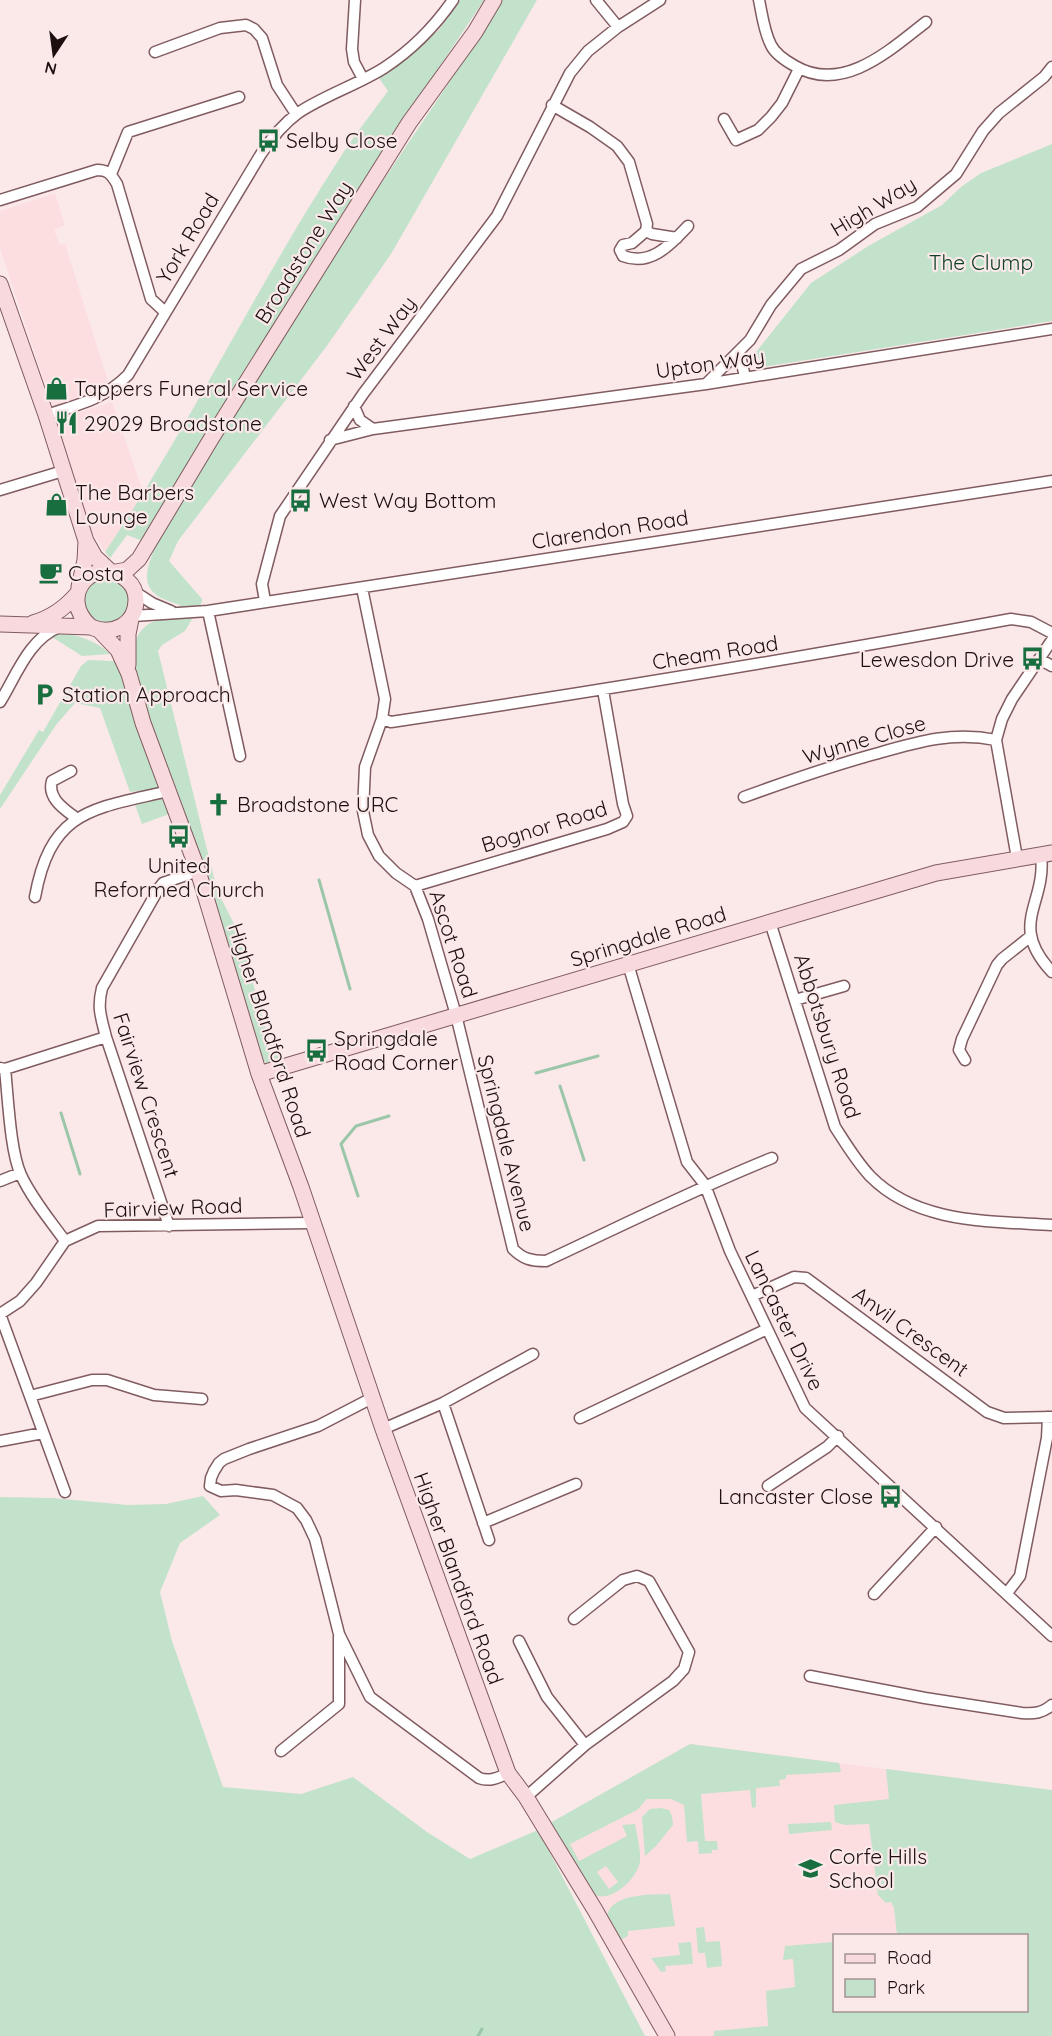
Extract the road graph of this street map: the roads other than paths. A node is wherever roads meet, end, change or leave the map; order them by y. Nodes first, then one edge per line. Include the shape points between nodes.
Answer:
1 (355, 0) edge
2 (453, 0) edge
3 (494, 0) edge
4 (596, 0) edge
5 (660, 0) edge
6 (759, 0) edge
7 (926, 22) dead end
8 (618, 27) junction
9 (155, 52) dead end
10 (1052, 67) edge
11 (799, 69) junction
12 (363, 79) junction
13 (239, 97) dead end
14 (552, 105) junction
15 (296, 114) junction
16 (724, 119) dead end
17 (111, 174) junction
18 (0, 200) edge
19 (688, 226) dead end
20 (646, 231) junction
21 (677, 238) junction
22 (0, 284) edge
23 (165, 312) junction
24 (1052, 329) edge
25 (739, 351) junction
26 (745, 377) junction
27 (706, 384) junction
28 (354, 406) junction
29 (46, 415) junction
30 (373, 429) junction
31 (330, 440) junction
32 (63, 471) junction
33 (1052, 481) edge
34 (0, 490) edge
35 (157, 532) junction
36 (86, 541) junction
37 (113, 572) junction
38 (362, 588) junction
39 (134, 591) junction
40 (77, 592) junction
41 (265, 601) junction
42 (208, 611) junction
43 (174, 612) junction
44 (132, 617) junction
45 (0, 624) edge
46 (24, 625) junction
47 (59, 627) junction
48 (95, 629) junction
49 (1052, 633) edge
50 (1052, 640) edge
51 (1040, 658) junction
52 (1052, 666) edge
53 (129, 674) junction
54 (603, 690) junction
55 (0, 702) edge
56 (382, 719) junction
57 (996, 740) junction
58 (240, 756) dead end
59 (71, 771) dead end
60 (168, 791) junction
61 (744, 797) dead end
62 (76, 818) junction
63 (1047, 854) edge
64 (1017, 858) junction
65 (198, 871) junction
66 (415, 886) junction
67 (34, 897) dead end
68 (770, 922) junction
69 (1031, 936) junction
70 (628, 964) junction
71 (1052, 972) edge
72 (844, 986) dead end
73 (795, 999) junction
74 (456, 1015) junction
75 (106, 1037) junction
76 (964, 1060) dead end
77 (2, 1068) edge
78 (259, 1074) junction
79 (772, 1158) dead end
80 (20, 1173) junction
81 (0, 1180) edge
82 (705, 1185) junction
83 (311, 1223) junction
84 (169, 1226) junction
85 (1052, 1226) edge
86 (65, 1241) junction
87 (752, 1296) junction
88 (0, 1314) edge
89 (767, 1329) junction
90 (533, 1354) dead end
91 (30, 1396) junction
92 (372, 1398) junction
93 (202, 1399) dead end
94 (443, 1403) junction
95 (1050, 1417) edge
96 (580, 1418) dead end
97 (383, 1429) junction
98 (43, 1433) junction
99 (838, 1436) junction
100 (0, 1441) edge
101 (576, 1484) dead end
102 (768, 1486) dead end
103 (65, 1492) dead end
104 (483, 1523) junction
105 (936, 1527) junction
106 (489, 1540) dead end
107 (1006, 1593) junction
108 (874, 1594) dead end
109 (574, 1619) dead end
110 (339, 1634) junction
111 (1052, 1636) edge
112 (519, 1641) dead end
113 (810, 1676) dead end
114 (1052, 1705) edge
115 (585, 1744) junction
116 (281, 1751) dead end
117 (507, 1773) junction
118 (526, 1797) junction
119 (667, 2036) edge

1 - 12 street via 352,49
2 - 12 street, York Road via 403,54
3 - 35 main road, Broadstone Way via 402,133
4 - 8 street
5 - 8 street, West Way
6 - 11 street via 771,46
7 - 11 street via 876,61 849,72 819,76
8 - 14 street, West Way via 588,51
9 - 15 street via 220,28 246,25 262,38 277,85
10 - 25 street, High Way via 999,113 956,174 917,207 875,224 839,250 801,269
11 - 16 street via 782,103 758,130 736,140
12 - 15 street, York Road
13 - 17 street via 128,132
14 - 20 street via 617,146 629,162
14 - 28 street, West Way via 496,216
15 - 23 street, York Road via 261,154
17 - 18 street via 97,170
17 - 23 street via 151,298
19 - 21 street
20 - 21 street
20 - 21 street via 623,245 623,256 641,258 656,254
22 - 29 main road
23 - 29 street, York Road via 128,375 114,388 82,404
24 - 26 street, Upton Way
25 - 26 street
25 - 27 street, High Way
26 - 27 street, Upton Way
27 - 30 street, Upton Way
28 - 30 street via 360,420
28 - 31 street, West Way
29 - 32 main road
30 - 31 street, Upton Way
31 - 41 street, West Way via 280,516 262,584
32 - 34 street
32 - 36 main road
33 - 38 street, Clarendon Road
35 - 37 main road, Broadstone Way via 134,566
35 - 39 main road, Broadstone Way
36 - 37 main road via 99,562
36 - 40 main road
37 - 39 main road via 129,581
37 - 40 main road via 94,573
38 - 41 street, Clarendon Road
38 - 56 street, Ascot Road via 385,699
39 - 43 street, Clarendon Road
39 - 44 main road via 136,608
40 - 46 main road via 50,616
40 - 48 main road via 78,613
41 - 42 street, Clarendon Road
42 - 43 street, Clarendon Road
42 - 58 street
43 - 44 street, Clarendon Road
44 - 48 main road via 115,630
44 - 53 main road, Higher Blandford Road
45 - 46 main road
46 - 47 main road
47 - 48 main road
47 - 55 street via 31,649
48 - 53 main road, Higher Blandford Road via 118,650
49 - 54 street, Cheam Road via 1031,622 1011,619
50 - 51 street
51 - 52 street
51 - 57 street via 1012,699
53 - 60 main road, Higher Blandford Road
54 - 56 street, Cheam Road via 391,722
54 - 66 street, Bognor Road via 627,816 623,822
56 - 66 street, Ascot Road via 365,767 363,811 368,835 379,856
57 - 61 street, Wynne Close via 975,736 928,739 823,768
57 - 64 street
59 - 62 street via 52,780 50,785 55,799
60 - 62 street via 98,808
60 - 65 main road, Higher Blandford Road
62 - 67 street via 46,857
63 - 64 main road, Springdale Road
63 - 69 street via 1029,920
64 - 68 main road, Springdale Road via 936,873
65 - 75 street, Fairview Crescent via 163,883 102,988 99,1010
65 - 78 main road, Higher Blandford Road
66 - 74 street, Ascot Road
68 - 70 main road, Springdale Road
68 - 73 street, Abbotsbury Road
69 - 71 street via 1039,957
69 - 76 street via 997,965 962,1039 959,1050
70 - 74 main road, Springdale Road
70 - 82 street via 687,1162
72 - 73 street
73 - 85 street, Abbotsbury Road via 836,1127 870,1176 898,1197 931,1212
74 - 78 main road, Springdale Road
74 - 82 street, Springdale Avenue via 513,1248 523,1258 546,1261
75 - 77 street
75 - 84 street, Fairview Crescent
77 - 80 street
78 - 83 main road, Higher Blandford Road
79 - 82 street, Springdale Avenue
80 - 81 street
80 - 86 street
82 - 87 street, Lancaster Drive
83 - 84 street, Fairview Road
83 - 92 main road, Higher Blandford Road
84 - 86 street, Fairview Road via 98,1226
86 - 88 street via 20,1301
87 - 89 street, Lancaster Drive
87 - 95 street, Anvil Crescent via 794,1277 806,1278 987,1412 1004,1418
88 - 91 street
89 - 96 street
89 - 99 street, Lancaster Drive via 806,1408
90 - 94 street
91 - 93 street via 92,1380 108,1380 154,1395
91 - 98 street
92 - 97 main road, Higher Blandford Road
92 - 110 street via 318,1426 234,1454 219,1463 210,1479 210,1486 216,1489 273,1495 297,1508 315,1539
94 - 97 street
94 - 104 street
95 - 107 street via 1020,1576
97 - 117 main road, Higher Blandford Road
98 - 100 street
98 - 103 street
99 - 102 street
99 - 105 street, Lancaster Drive
101 - 104 street
104 - 106 street
105 - 107 street, Lancaster Drive
105 - 108 street
107 - 111 street, Lancaster Drive
109 - 115 street via 587,1602 636,1576 649,1581 689,1652 684,1669 673,1681
110 - 116 street via 339,1704
110 - 117 street via 370,1697 478,1778 493,1779
112 - 115 street via 531,1653 547,1697
113 - 114 street via 1022,1713 1043,1712
115 - 118 street
117 - 118 main road, Higher Blandford Road
118 - 119 main road, Higher Blandford Road

